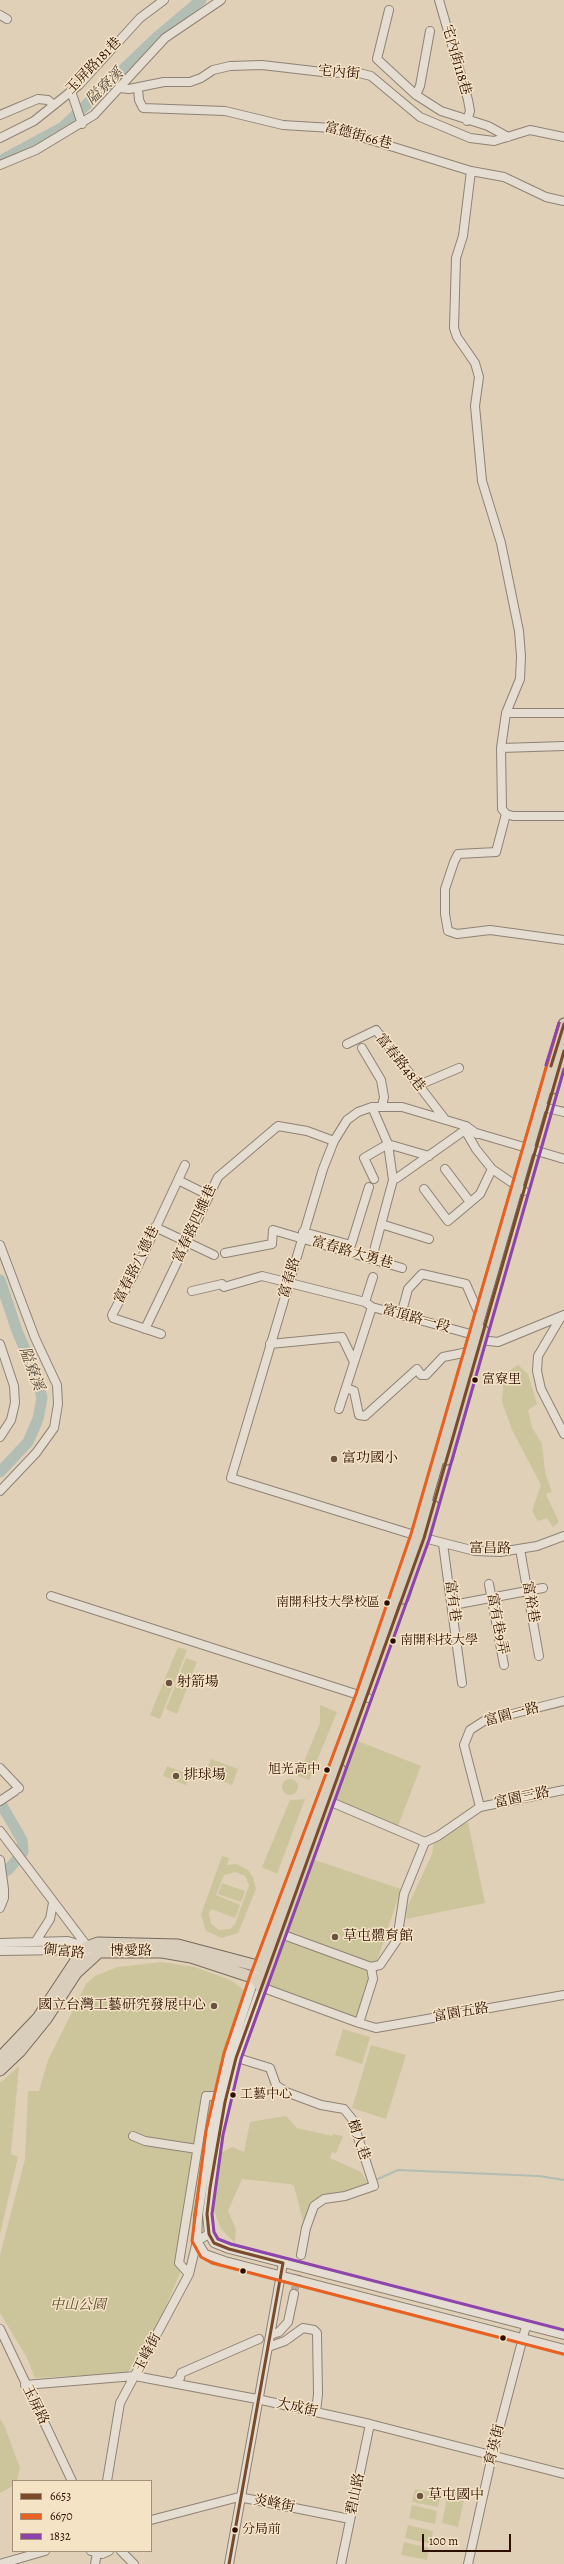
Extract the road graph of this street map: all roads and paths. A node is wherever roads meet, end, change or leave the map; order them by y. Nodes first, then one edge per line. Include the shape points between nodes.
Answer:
1 (164, 0) edge
2 (221, 0) edge
3 (439, 0) edge
4 (389, 10) dead end
5 (430, 31) dead end
6 (120, 88) junction
7 (138, 88) junction
8 (72, 93) junction
9 (416, 95) junction
10 (54, 105) junction
11 (0, 114) edge
12 (467, 121) junction
13 (81, 122) junction
14 (508, 137) junction
15 (564, 137) edge
16 (0, 138) edge
17 (0, 165) edge
18 (471, 170) junction
19 (564, 201) edge
20 (506, 713) junction
21 (564, 713) edge
22 (564, 746) edge
23 (502, 748) junction
24 (506, 814) junction
25 (564, 816) edge
26 (564, 940) edge
27 (564, 1024) edge
28 (347, 1044) dead end
29 (362, 1048) dead end
30 (564, 1054) edge
31 (459, 1068) dead end
32 (419, 1085) junction
33 (382, 1106) junction
34 (372, 1107) junction
35 (547, 1108) junction
36 (564, 1112) edge
37 (444, 1118) junction
38 (465, 1130) junction
39 (477, 1134) junction
40 (334, 1141) junction
41 (389, 1145) junction
42 (532, 1149) junction
43 (429, 1156) junction
44 (564, 1159) edge
45 (185, 1165) dead end
46 (445, 1168) dead end
47 (492, 1169) junction
48 (397, 1178) dead end
49 (374, 1179) dead end
50 (178, 1180) junction
51 (369, 1187) dead end
52 (424, 1189) dead end
53 (521, 1189) junction
54 (208, 1195) junction
55 (470, 1202) junction
56 (381, 1224) junction
57 (155, 1227) junction
58 (302, 1235) junction
59 (429, 1239) dead end
60 (186, 1242) junction
61 (0, 1245) edge
62 (225, 1253) dead end
63 (214, 1255) dead end
64 (372, 1258) junction
65 (402, 1268) dead end
66 (373, 1277) dead end
67 (289, 1282) junction
68 (192, 1291) dead end
69 (368, 1304) junction
70 (402, 1315) junction
71 (480, 1316) junction
72 (562, 1316) edge
73 (145, 1329) junction
74 (161, 1334) dead end
75 (477, 1337) junction
76 (0, 1344) edge
77 (270, 1344) junction
78 (468, 1352) junction
79 (354, 1362) junction
80 (346, 1388) junction
81 (339, 1409) dead end
82 (564, 1434) edge
83 (0, 1437) edge
84 (231, 1478) joint
85 (0, 1491) edge
86 (564, 1536) edge
87 (420, 1537) junction
88 (443, 1544) junction
89 (520, 1549) junction
90 (489, 1584) dead end
91 (543, 1588) dead end
92 (528, 1591) junction
93 (51, 1596) dead end
94 (491, 1598) junction
95 (453, 1605) junction
96 (539, 1656) dead end
97 (504, 1665) dead end
98 (462, 1683) dead end
99 (365, 1697) junction
100 (564, 1701) edge
101 (0, 1768) edge
102 (564, 1790) edge
103 (326, 1800) junction
104 (0, 1801) edge
105 (480, 1807) junction
106 (0, 1831) edge
107 (424, 1842) junction
108 (0, 1860) edge
109 (53, 1903) junction
110 (0, 1908) edge
111 (281, 1934) junction
112 (0, 1943) edge
113 (33, 1944) junction
114 (0, 1951) edge
115 (88, 1952) junction
116 (371, 1967) junction
117 (264, 1968) junction
118 (254, 1978) junction
119 (261, 1988) junction
120 (564, 1995) edge
121 (359, 2023) junction
122 (232, 2057) junction
123 (0, 2058) edge
124 (0, 2070) edge
125 (222, 2096) junction
126 (133, 2136) dead end
127 (197, 2148) junction
128 (209, 2234) junction
129 (198, 2241) junction
130 (301, 2255) tunnel mouth
131 (283, 2263) junction
132 (190, 2274) junction
133 (280, 2275) junction
134 (294, 2294) tunnel mouth
135 (526, 2326) junction
136 (0, 2329) edge
137 (270, 2335) junction
138 (564, 2335) edge
139 (259, 2339) dead end
140 (524, 2339) junction
141 (268, 2347) junction
142 (564, 2349) edge
143 (135, 2376) junction
144 (173, 2383) junction
145 (25, 2385) junction
146 (257, 2398) junction
147 (316, 2412) junction
148 (370, 2424) junction
149 (492, 2456) junction
150 (564, 2474) edge
151 (72, 2480) edge
152 (107, 2480) edge
153 (240, 2497) junction
154 (350, 2519) junction
155 (152, 2520) edge
156 (42, 2552) edge
157 (94, 2552) edge
158 (122, 2552) edge
159 (0, 2564) edge
160 (95, 2564) edge
161 (134, 2564) edge
162 (229, 2564) edge
163 (341, 2564) edge
164 (468, 2564) edge

1 - 8 street, 玉屏路181巷 via 140,18
2 - 6 street via 165,38
3 - 12 street, 宅內街118巷 via 468,100 470,111
4 - 9 street via 377,59
5 - 9 street
6 - 7 street, 宅內街
6 - 13 street
7 - 14 street, 宅內街 via 164,82 190,82 213,70 230,66 262,65 330,73 355,72 371,76 420,117 452,132 485,142
7 - 18 street, 富德街66巷 via 143,108 225,111 283,125 332,128
8 - 10 street, 玉屏路181巷
8 - 13 street
9 - 12 street via 442,111
10 - 11 street via 48,100 38,99
10 - 16 street, 玉屏路181巷 via 34,121
12 - 14 street via 488,126
13 - 17 street via 36,150
14 - 15 street, 宅內街 via 530,130
18 - 19 street, 富德街66巷 via 504,178
18 - 20 street via 463,236 456,258 454,328 457,337 476,363 479,377 475,406 482,481 501,543 519,631 520,678
20 - 21 street
20 - 23 street
22 - 23 street
23 - 24 street via 502,808
24 - 25 street
24 - 26 street via 496,852 458,854 454,862 445,889 448,931 457,934 490,930
27 - 42 main road
28 - 32 street, 富春路48巷 via 376,1030
29 - 33 street via 381,1080 384,1097
30 - 35 main road
31 - 32 street
32 - 37 street, 富春路48巷
33 - 34 street, 富春路
33 - 37 street, 富春路 via 402,1107
33 - 38 street, 富春路
34 - 40 street, 富春路 via 358,1112 347,1120
34 - 41 street
35 - 36 street
35 - 42 main road
37 - 39 street, 富春路 via 466,1126
38 - 39 street, 富春路
38 - 43 street
38 - 47 street
39 - 42 street, 富春路
40 - 54 street, 富春路四維巷 via 307,1131 278,1126 218,1177
40 - 58 street, 富春路
41 - 43 street
41 - 49 street via 364,1158
41 - 56 street via 393,1180
42 - 44 street, 富春路
42 - 53 main road
43 - 48 street
45 - 50 street, 富春路八德巷
46 - 55 street
47 - 53 street
47 - 55 street via 480,1194
50 - 54 street
50 - 57 street, 富春路八德巷
51 - 58 street via 350,1245
52 - 55 street via 448,1221
53 - 71 main road
53 - 75 main road
54 - 60 street, 富春路四維巷
56 - 59 street
56 - 64 street
57 - 60 street
57 - 73 street, 富春路八德巷 via 112,1315 113,1318
58 - 62 street via 273,1230 272,1244
58 - 64 street, 富春路大勇巷
58 - 67 street, 富春路
60 - 63 street
60 - 73 street, 富春路四維巷
61 - 85 street via 35,1338 57,1385 58,1404 54,1428 36,1453
64 - 65 street, 富春路大勇巷
66 - 69 street
67 - 68 street, 富頂路一段 via 262,1276 224,1287 222,1284
67 - 69 street, 富頂路一段
67 - 77 street, 富春路
69 - 70 street, 富頂路一段
69 - 79 street
70 - 71 street via 408,1289 422,1274 466,1284
70 - 75 street, 富頂路一段
71 - 75 main road
72 - 75 street, 富頂路一段 via 498,1342
72 - 82 street via 538,1356 537,1371 541,1389
73 - 74 street, 富春路八德巷
75 - 78 main road
75 - 87 main road
76 - 83 street via 14,1386 15,1403 11,1420
77 - 79 street via 342,1337
77 - 84 street, 富春路
78 - 80 street via 443,1358 426,1375 421,1375 417,1369 365,1416 359,1415 354,1391
78 - 87 main road
79 - 80 street
80 - 81 street
84 - 87 street, 富昌路
86 - 89 street, 富昌路
87 - 88 street, 富昌路
87 - 99 main road
88 - 89 street, 富昌路 via 475,1552
88 - 95 street, 富有巷
89 - 92 street, 富裕巷
90 - 94 street, 富有巷9弄
91 - 92 street
92 - 94 street
92 - 96 street, 富裕巷
93 - 99 street
94 - 95 street
94 - 97 street, 富有巷9弄
95 - 98 street, 富有巷
99 - 103 main road
100 - 105 street, 富園一路 via 484,1721 470,1730 464,1745
101 - 104 street via 17,1790
102 - 105 street, 富園三路
103 - 107 street
103 - 111 main road
103 - 117 main road
105 - 107 street via 438,1836
106 - 109 street
107 - 116 street via 404,1894 397,1940 380,1965
108 - 110 street via 4,1886 4,1898
109 - 113 street via 50,1919
109 - 115 street
111 - 116 street
111 - 117 main road
112 - 113 street
113 - 114 street
113 - 115 street, 御富路 via 68,1941
115 - 117 main road, 博愛路 via 108,1942 163,1943
115 - 118 main road, 博愛路 via 170,1952 206,1961
115 - 123 main road via 69,1967 38,2018
115 - 124 main road, 博愛路 via 46,2019 20,2051
116 - 121 street via 374,1978
117 - 118 street
117 - 119 main road
118 - 119 main road
118 - 122 street
119 - 121 street, 富園五路
119 - 122 street
120 - 121 street, 富園五路 via 376,2028
122 - 125 street
122 - 130 street, 樹人巷 via 270,2068 276,2085 286,2092 321,2105 344,2109 352,2118 374,2186 324,2199 314,2206 306,2228
125 - 127 street via 206,2096
125 - 128 street via 207,2214
125 - 129 street, 玉峰街 via 198,2216
126 - 127 street via 145,2141
127 - 132 street via 179,2263
128 - 129 street
128 - 131 street via 214,2243 229,2249
129 - 132 street, 玉峰街
129 - 133 street via 205,2254 214,2258
131 - 133 street
131 - 135 street
132 - 143 street, 玉峰街
133 - 137 street
133 - 140 street
134 - 137 street via 288,2322 279,2332
135 - 138 street
135 - 140 street, 育英街
136 - 145 street, 玉屏路
137 - 141 street
139 - 144 street via 181,2373 180,2378
140 - 142 street
140 - 149 street, 育英街
141 - 146 street
141 - 147 street via 285,2341 303,2328 314,2330 317,2334
143 - 144 street, 大成街
143 - 145 street, 大成街
143 - 152 street, 玉峰街 via 120,2403
144 - 146 street, 大成街
145 - 151 street, 玉屏路
146 - 147 street, 大成街
146 - 153 street
147 - 148 street, 大成街
148 - 149 street, 大成街
148 - 154 street, 碧山路
149 - 150 street, 大成街
149 - 164 street, 育英街
153 - 154 street, 炎峰街
153 - 155 street, 炎峰街
153 - 162 street
154 - 163 street, 碧山路
156 - 159 street
157 - 160 street
158 - 161 street

